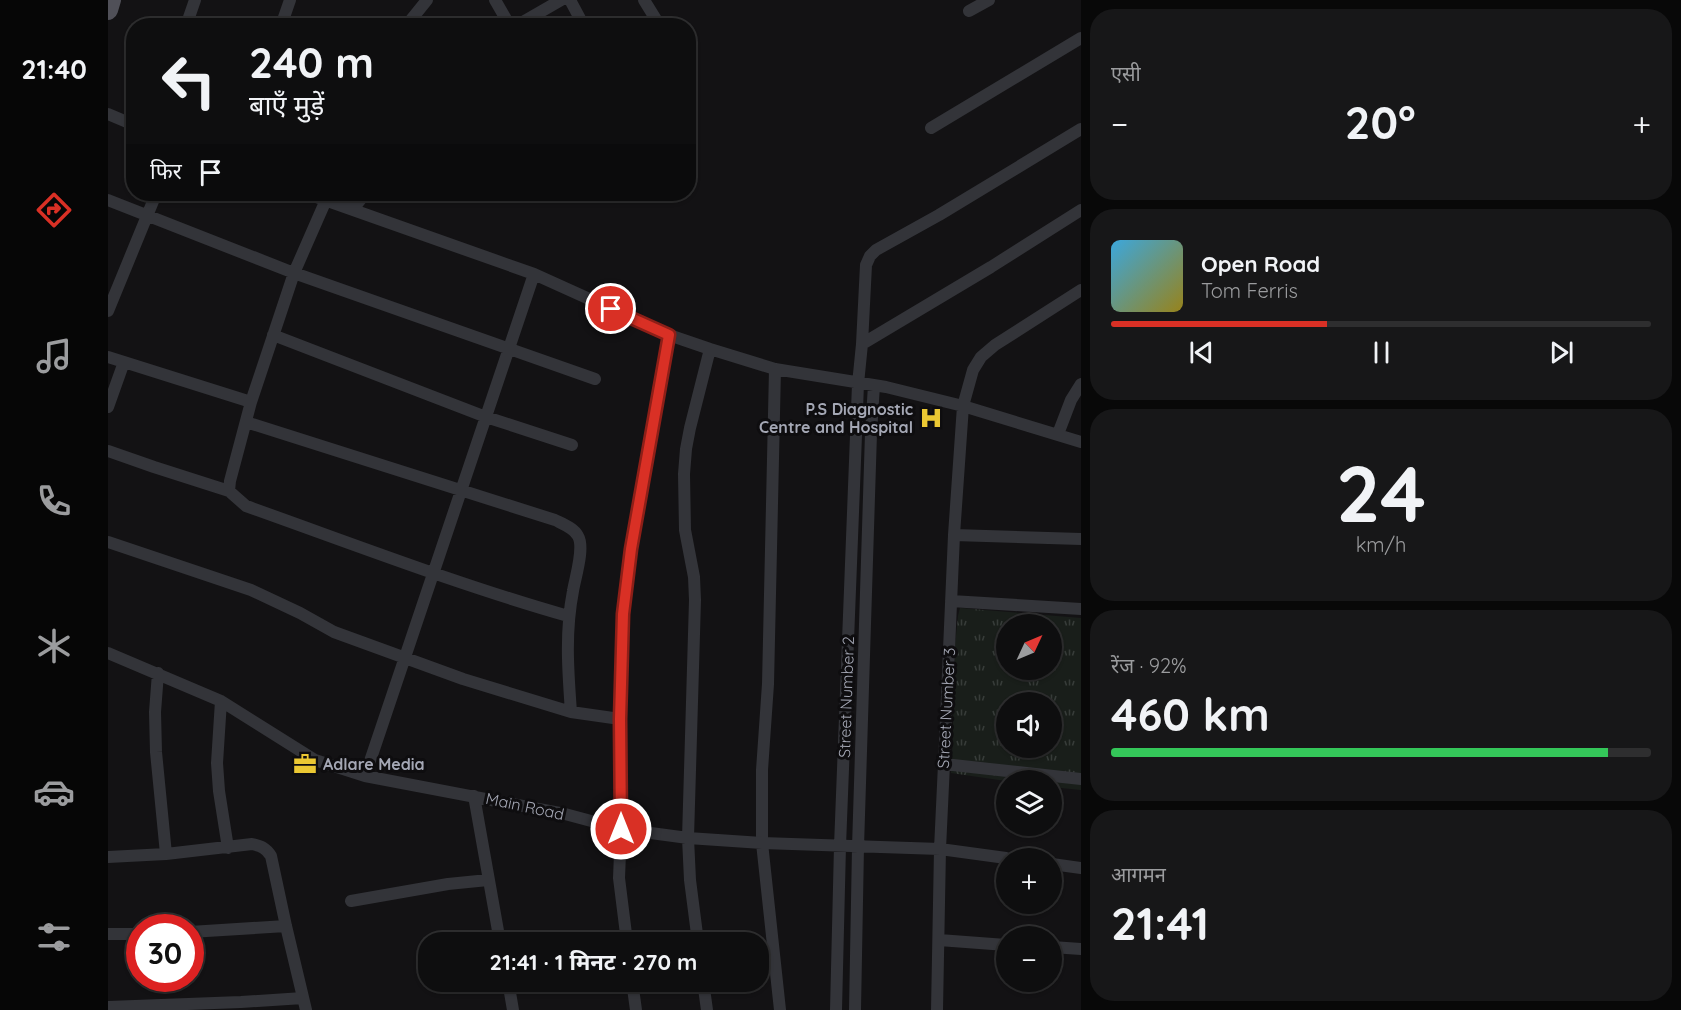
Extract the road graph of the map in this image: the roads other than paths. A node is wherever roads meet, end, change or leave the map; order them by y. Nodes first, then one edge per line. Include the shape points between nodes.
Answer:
1 (111, 0) edge
2 (195, 0) edge
3 (290, 0) edge
4 (427, 0) edge
5 (495, 0) edge
6 (561, 0) edge
7 (570, 0) edge
8 (644, 0) edge
9 (989, 0) edge
10 (108, 10) edge
11 (969, 11) dead end
12 (189, 18) edge
13 (284, 18) edge
14 (412, 18) edge
15 (502, 18) edge
16 (530, 18) edge
17 (580, 18) edge
18 (655, 18) edge
19 (1081, 38) edge
20 (108, 114) edge
21 (126, 121) edge
22 (931, 128) dead end
23 (1081, 129) edge
24 (108, 200) edge
25 (154, 201) edge
26 (326, 201) edge
27 (329, 201) edge
28 (359, 201) edge
29 (353, 208) junction
30 (1081, 210) edge
31 (148, 217) junction
32 (294, 273) junction
33 (534, 274) junction
34 (1081, 290) edge
35 (108, 311) edge
36 (273, 335) junction
37 (669, 335) junction
38 (862, 344) junction
39 (509, 348) junction
40 (710, 349) junction
41 (108, 357) edge
42 (124, 362) junction
43 (776, 369) junction
44 (595, 379) dead end
45 (858, 384) junction
46 (1081, 384) edge
47 (874, 385) junction
48 (251, 402) junction
49 (963, 406) junction
50 (108, 407) edge
51 (486, 417) junction
52 (246, 422) junction
53 (1058, 434) junction
54 (1081, 442) edge
55 (572, 445) dead end
56 (108, 451) edge
57 (229, 491) junction
58 (462, 491) junction
59 (954, 535) junction
60 (1081, 540) edge
61 (108, 542) edge
62 (434, 573) junction
63 (951, 601) junction
64 (1081, 609) edge
65 (568, 616) junction
66 (108, 653) edge
67 (404, 657) junction
68 (158, 673) junction
69 (221, 701) junction
70 (571, 712) junction
71 (620, 719) junction
72 (944, 764) junction
73 (365, 776) junction
74 (1081, 779) edge
75 (474, 796) junction
76 (621, 829) junction
77 (688, 838) junction
78 (762, 843) junction
79 (840, 846) junction
80 (858, 847) junction
81 (228, 848) junction
82 (940, 849) junction
83 (166, 854) junction
84 (108, 857) edge
85 (996, 857) edge
86 (1062, 865) edge
87 (1081, 868) edge
88 (488, 880) junction
89 (351, 901) dead end
90 (286, 926) junction
91 (204, 931) edge
92 (498, 932) edge
93 (626, 932) edge
94 (697, 932) edge
95 (126, 933) edge
96 (108, 934) edge
97 (939, 940) junction
98 (996, 944) edge
99 (1062, 948) edge
100 (1081, 949) edge
101 (510, 992) edge
102 (634, 992) edge
103 (705, 992) edge
104 (305, 1004) edge
105 (108, 1007) edge
106 (513, 1010) edge
107 (636, 1010) edge
108 (707, 1010) edge
109 (780, 1010) edge
110 (836, 1010) edge
111 (855, 1010) edge
112 (937, 1010) edge

1 - 10 main road
2 - 12 street
3 - 13 street
4 - 14 street
5 - 15 street
6 - 16 street
7 - 17 street
8 - 18 street
9 - 11 street
19 - 22 street
20 - 21 street
23 - 38 street, Street Number 2 via 876,250 866,265
24 - 31 street
25 - 31 street
26 - 32 street
27 - 29 street
28 - 29 street
29 - 33 street
30 - 38 street
31 - 32 street
31 - 35 street
32 - 36 street
32 - 39 street
33 - 37 street
33 - 39 street
34 - 49 street, Street Number 3 via 981,357 973,370
36 - 48 street
36 - 51 street
37 - 40 street
37 - 71 street via 631,549 623,614
38 - 45 street, Street Number 2
39 - 44 street
39 - 51 street
40 - 43 street
40 - 77 street via 690,428 684,474 685,530 695,600
41 - 42 street
42 - 48 street
42 - 50 street
43 - 45 street
43 - 78 street
45 - 47 street
45 - 79 street, Street Number 2
46 - 53 street
47 - 49 street
47 - 80 street
48 - 52 street
49 - 53 street
49 - 59 street, Street Number 3
51 - 55 street
51 - 58 street
52 - 57 street
52 - 58 street
53 - 54 street
56 - 57 street
57 - 62 street via 246,506
58 - 62 street
58 - 65 street via 555,520 578,535 580,556
59 - 60 street
59 - 63 street, Street Number 3
61 - 67 street via 251,590 333,632
62 - 65 street
62 - 67 street
63 - 64 street
63 - 72 street, Street Number 3
65 - 70 street
66 - 68 street, Main Road
67 - 70 street
67 - 73 street
68 - 69 street, Main Road
68 - 83 street via 156,752
69 - 73 street, Main Road via 315,760
69 - 81 street via 217,763
70 - 71 street
71 - 76 street
72 - 74 street
72 - 82 street, Street Number 3
73 - 75 street, Main Road
75 - 76 street, Main Road
75 - 88 street
76 - 77 street, Main Road
76 - 93 street via 619,878
77 - 78 street, Main Road
77 - 94 street
78 - 79 street, Main Road
78 - 109 street
79 - 80 street, Main Road
79 - 110 street, Street Number 2
80 - 82 street, Main Road
80 - 111 street
81 - 83 street
81 - 90 street via 252,844 262,846 272,856
82 - 85 street, Main Road
82 - 97 street, Street Number 3
83 - 84 street
86 - 87 street
88 - 89 street
88 - 92 street
90 - 91 street
90 - 104 street
95 - 96 street
97 - 98 street
97 - 112 street, Street Number 3
99 - 100 street
101 - 106 street
102 - 107 street
103 - 108 street
104 - 105 street

